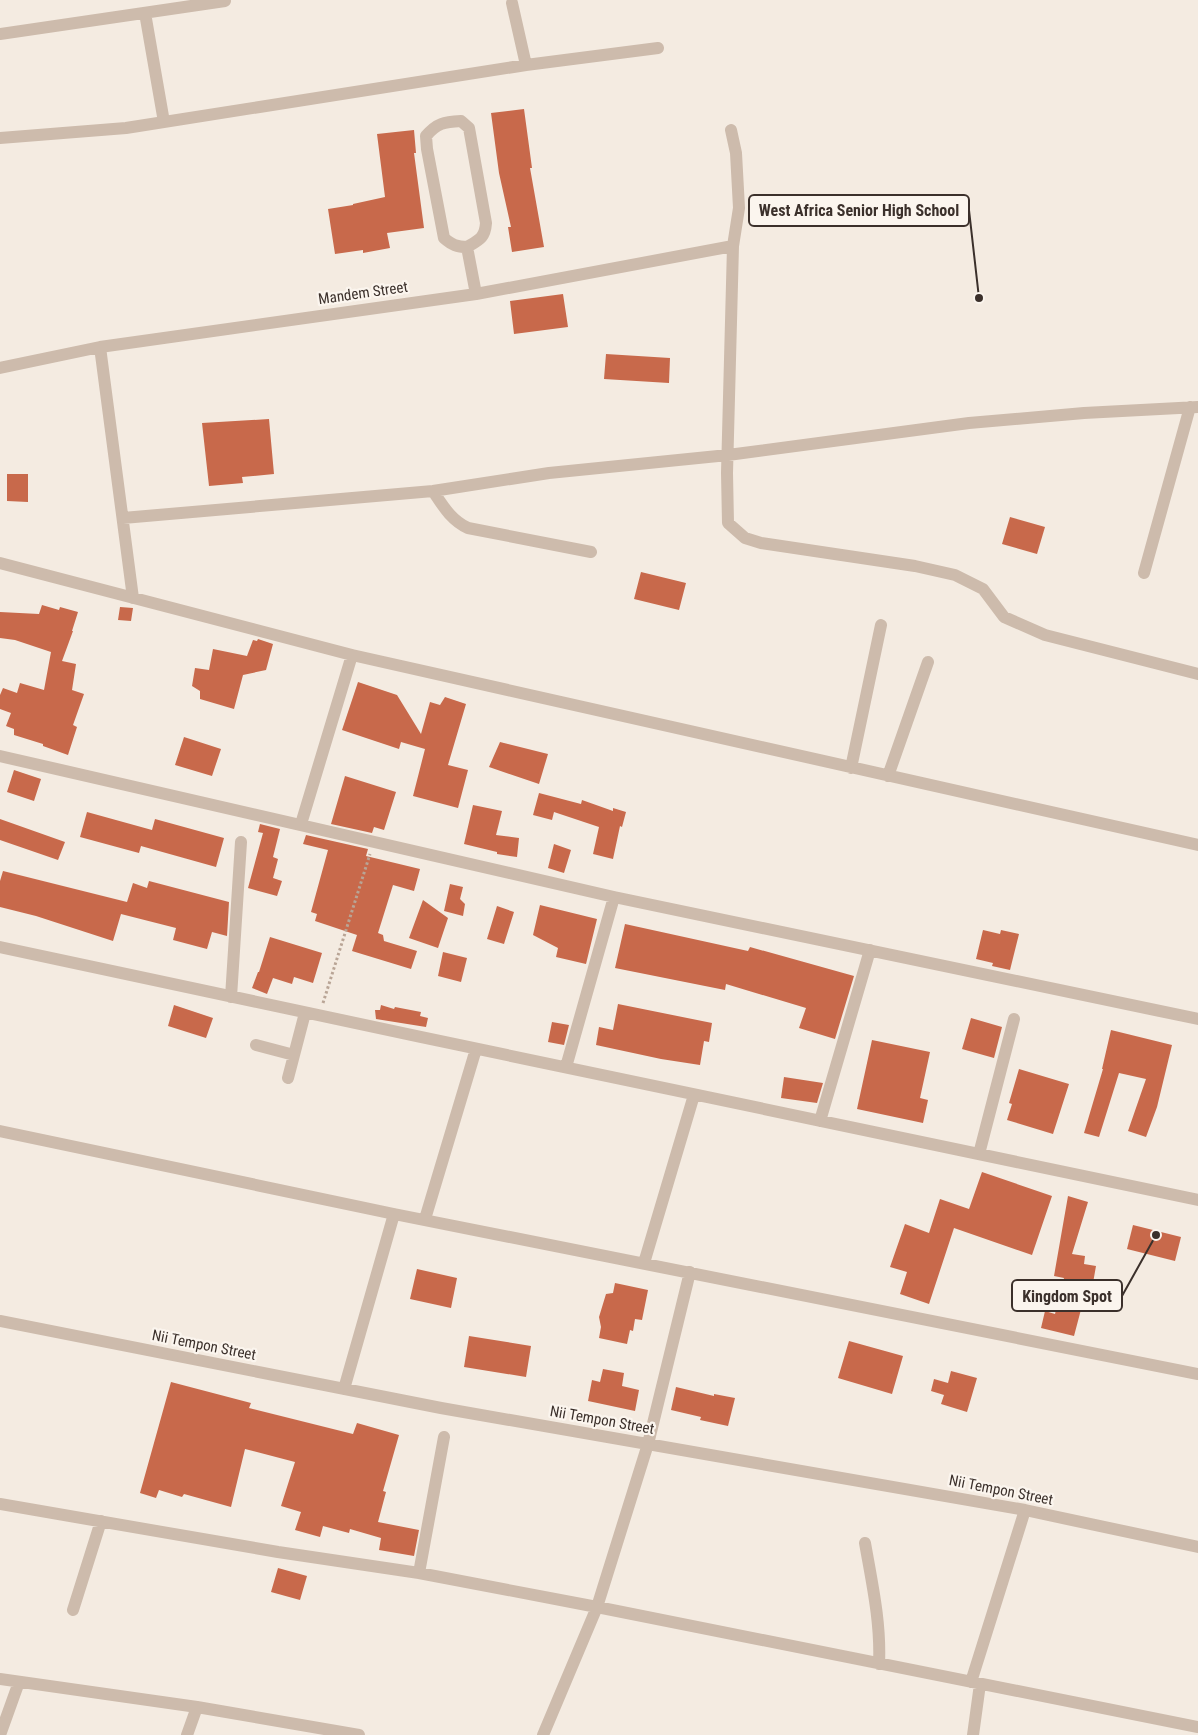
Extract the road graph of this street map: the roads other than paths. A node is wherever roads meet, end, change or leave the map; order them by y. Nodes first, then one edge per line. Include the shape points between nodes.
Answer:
1 (225, 1) edge
2 (512, 4) dead end
3 (145, 13) junction
4 (0, 34) edge
5 (658, 48) dead end
6 (526, 65) junction
7 (164, 122) junction
8 (731, 130) dead end
9 (0, 138) edge
10 (733, 246) junction
11 (467, 247) junction
12 (476, 294) junction
13 (100, 347) junction
14 (0, 367) edge
15 (1194, 407) edge
16 (728, 456) junction
17 (433, 490) junction
18 (124, 518) junction
19 (591, 552) dead end
20 (0, 563) edge
21 (1144, 573) dead end
22 (133, 598) junction
23 (881, 625) dead end
24 (352, 656) junction
25 (928, 662) dead end
26 (1198, 674) edge
27 (0, 756) edge
28 (851, 768) junction
29 (888, 776) junction
30 (301, 824) junction
31 (241, 842) dead end
32 (1198, 846) edge
33 (614, 897) junction
34 (0, 947) edge
35 (870, 950) junction
36 (231, 997) junction
37 (304, 1013) junction
38 (1014, 1019) dead end
39 (1198, 1019) edge
40 (256, 1045) dead end
41 (476, 1050) junction
42 (294, 1055) junction
43 (566, 1066) junction
44 (288, 1078) dead end
45 (694, 1095) junction
46 (820, 1122) junction
47 (0, 1131) edge
48 (979, 1154) junction
49 (1198, 1200) edge
50 (394, 1214) junction
51 (425, 1219) junction
52 (644, 1263) junction
53 (690, 1272) junction
54 (0, 1321) edge
55 (1198, 1374) edge
56 (344, 1389) junction
57 (444, 1437) dead end
58 (648, 1444) junction
59 (0, 1504) edge
60 (1025, 1510) junction
61 (101, 1521) junction
62 (865, 1543) dead end
63 (1198, 1547) edge
64 (419, 1573) junction
65 (597, 1607) junction
66 (73, 1610) dead end
67 (879, 1664) junction
68 (0, 1679) edge
69 (18, 1682) junction
70 (976, 1683) junction
71 (197, 1707) junction
72 (1198, 1727) edge
73 (0, 1735) edge
74 (187, 1735) edge
75 (359, 1735) edge
76 (543, 1735) edge
77 (974, 1735) edge

1 - 3 street
2 - 6 street
3 - 4 street
3 - 7 street
5 - 6 street
6 - 7 street
7 - 9 street
8 - 10 street via 736,153 738,208
10 - 12 street, Mandem Street
10 - 16 street
11 - 11 street via 486,232 486,223 469,128 461,121 450,122 434,126 426,136 427,149 444,238 458,248
11 - 12 street
12 - 13 street, Mandem Street
13 - 14 street, Mandem Street
13 - 18 street
15 - 16 street via 969,424
15 - 21 street
16 - 17 street via 550,473
16 - 26 street via 728,523 745,538 955,575 983,589 1004,617 1045,635
17 - 18 street
17 - 19 street via 451,517 468,528
18 - 22 street
20 - 22 street
22 - 24 street
23 - 28 street
24 - 28 street
24 - 30 street
25 - 29 street
27 - 30 street
28 - 29 street
29 - 32 street
30 - 33 street
31 - 36 street
33 - 35 street
33 - 43 street
34 - 36 street
35 - 39 street
35 - 46 street
36 - 37 street
37 - 41 street
37 - 42 street
38 - 48 street
40 - 42 street
41 - 43 street
41 - 51 street
42 - 44 street
43 - 45 street
45 - 46 street
45 - 52 street
46 - 48 street
47 - 50 street
48 - 49 street
50 - 51 street
50 - 56 street
51 - 52 street
52 - 53 street
53 - 55 street
53 - 58 street
54 - 56 street, Nii Tempon Street
56 - 58 street, Nii Tempon Street
57 - 64 street
58 - 60 street, Nii Tempon Street
58 - 65 street
59 - 61 street
60 - 63 street, Nii Tempon Street
60 - 70 street
61 - 64 street
61 - 66 street
62 - 67 street via 878,1617
64 - 65 street
65 - 67 street
65 - 76 street
67 - 70 street
68 - 69 street
69 - 71 street
69 - 73 street
70 - 72 street
70 - 77 street
71 - 74 street
71 - 75 street

